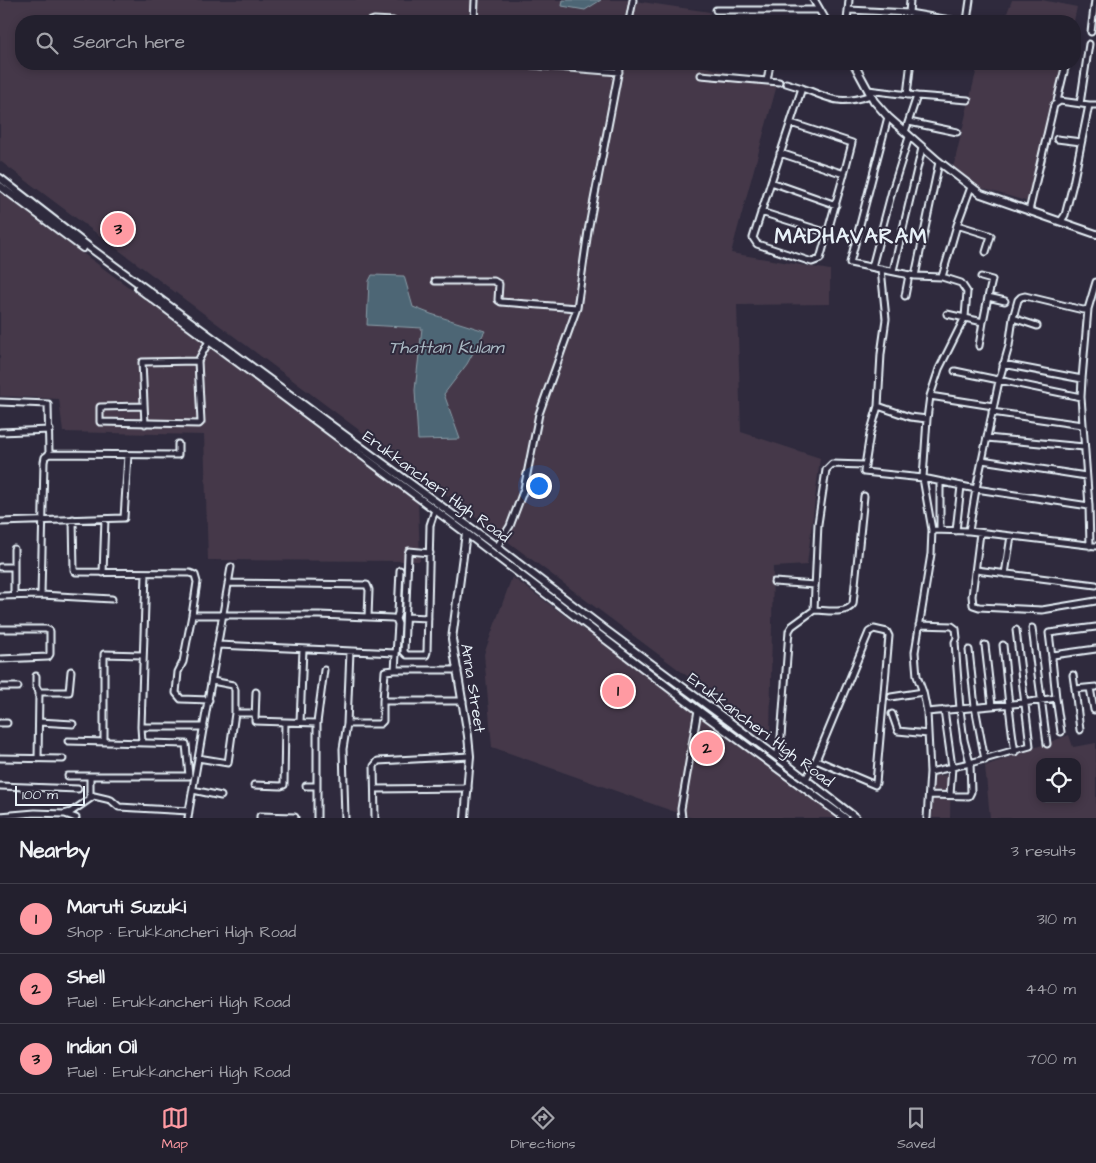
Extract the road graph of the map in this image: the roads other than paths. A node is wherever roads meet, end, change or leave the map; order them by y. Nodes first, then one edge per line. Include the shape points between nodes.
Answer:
1 (474, 0) edge
2 (633, 0) edge
3 (814, 0) edge
4 (849, 0) edge
5 (910, 0) edge
6 (970, 0) edge
7 (1095, 0) edge
8 (716, 10) dead end
9 (819, 10) junction
10 (849, 10) junction
11 (884, 12) junction
12 (909, 13) junction
13 (474, 15) edge
14 (630, 15) edge
15 (822, 15) edge
16 (848, 15) edge
17 (884, 15) edge
18 (918, 15) edge
19 (968, 15) edge
20 (1091, 32) dead end
21 (1089, 44) dead end
22 (594, 70) edge
23 (769, 70) edge
24 (857, 70) edge
25 (910, 70) edge
26 (1065, 70) edge
27 (619, 72) joint
28 (701, 75) dead end
29 (767, 80) junction
30 (779, 82) dead end
31 (786, 83) dead end
32 (802, 88) junction
33 (870, 92) junction
34 (907, 94) junction
35 (917, 96) junction
36 (968, 100) dead end
37 (1057, 102) junction
38 (1080, 104) junction
39 (1089, 105) junction
40 (1096, 105) edge
41 (888, 116) junction
42 (909, 122) junction
43 (791, 123) junction
44 (957, 132) dead end
45 (907, 134) junction
46 (1057, 139) dead end
47 (1081, 142) junction
48 (922, 148) junction
49 (780, 154) junction
50 (939, 162) junction
51 (844, 174) junction
52 (0, 178) edge
53 (771, 182) junction
54 (0, 186) edge
55 (971, 187) junction
56 (836, 205) junction
57 (1029, 211) junction
58 (761, 212) junction
59 (1061, 221) junction
60 (957, 225) junction
61 (828, 233) junction
62 (1096, 234) edge
63 (986, 252) dead end
64 (872, 267) junction
65 (881, 269) junction
66 (893, 271) junction
67 (912, 275) junction
68 (942, 277) junction
69 (981, 277) dead end
70 (435, 281) dead end
71 (1096, 282) edge
72 (905, 296) dead end
73 (988, 297) junction
74 (1005, 301) dead end
75 (577, 308) junction
76 (1088, 309) junction
77 (947, 314) dead end
78 (965, 318) junction
79 (1013, 318) junction
80 (983, 322) junction
81 (1037, 326) dead end
82 (209, 341) junction
83 (979, 346) dead end
84 (198, 361) junction
85 (1003, 364) junction
86 (955, 371) dead end
87 (1082, 379) junction
88 (999, 381) junction
89 (930, 396) junction
90 (1081, 398) junction
91 (0, 402) edge
92 (144, 406) junction
93 (878, 406) junction
94 (993, 409) junction
95 (926, 419) junction
96 (145, 424) junction
97 (1082, 425) junction
98 (50, 430) junction
99 (0, 432) edge
100 (987, 438) junction
101 (178, 444) dead end
102 (1084, 447) junction
103 (49, 454) junction
104 (128, 455) junction
105 (982, 460) junction
106 (864, 465) junction
107 (1086, 476) junction
108 (923, 478) junction
109 (940, 482) junction
110 (961, 486) junction
111 (976, 489) junction
112 (864, 496) dead end
113 (1089, 506) junction
114 (435, 510) junction
115 (73, 519) junction
116 (105, 519) junction
117 (0, 522) edge
118 (42, 522) junction
119 (932, 530) junction
120 (940, 530) junction
121 (956, 531) junction
122 (969, 531) junction
123 (980, 532) junction
124 (466, 533) junction
125 (1011, 536) junction
126 (1093, 546) edge
127 (497, 547) junction
128 (14, 548) dead end
129 (430, 553) junction
130 (0, 567) edge
131 (14, 567) junction
132 (231, 567) dead end
133 (400, 570) dead end
134 (976, 570) junction
135 (103, 573) junction
136 (146, 573) junction
137 (1005, 574) junction
138 (774, 582) dead end
139 (228, 583) junction
140 (815, 585) junction
141 (1096, 586) edge
142 (14, 595) junction
143 (41, 595) junction
144 (0, 596) edge
145 (112, 599) dead end
146 (1096, 601) edge
147 (814, 610) junction
148 (192, 615) junction
149 (222, 616) junction
150 (368, 617) junction
151 (406, 617) junction
152 (428, 618) junction
153 (396, 619) junction
154 (919, 625) junction
155 (1096, 627) edge
156 (1032, 628) dead end
157 (0, 629) edge
158 (1016, 630) dead end
159 (218, 645) junction
160 (985, 645) dead end
161 (1003, 645) dead end
162 (1096, 648) edge
163 (303, 649) junction
164 (969, 650) dead end
165 (350, 651) junction
166 (396, 653) junction
167 (142, 655) junction
168 (0, 659) edge
169 (1052, 659) junction
170 (324, 670) dead end
171 (395, 670) junction
172 (458, 670) junction
173 (71, 671) dead end
174 (1074, 675) dead end
175 (36, 676) dead end
176 (212, 681) junction
177 (18, 687) dead end
178 (0, 688) edge
179 (1093, 688) edge
180 (1075, 689) junction
181 (38, 692) junction
182 (256, 692) dead end
183 (923, 692) junction
184 (891, 697) dead end
185 (1056, 698) junction
186 (209, 700) junction
187 (1040, 700) junction
188 (383, 701) junction
189 (463, 702) junction
190 (1025, 702) junction
191 (1010, 704) junction
192 (992, 706) junction
193 (975, 707) junction
194 (960, 709) junction
195 (698, 710) junction
196 (944, 710) junction
197 (1094, 710) dead end
198 (927, 712) junction
199 (235, 713) junction
200 (255, 714) junction
201 (892, 714) dead end
202 (39, 722) junction
203 (285, 722) junction
204 (300, 722) junction
205 (0, 723) edge
206 (7, 723) dead end
207 (317, 723) junction
208 (73, 724) dead end
209 (347, 724) junction
210 (141, 727) junction
211 (204, 727) junction
212 (1080, 730) dead end
213 (1061, 732) dead end
214 (928, 734) junction
215 (68, 741) dead end
216 (104, 741) junction
217 (142, 742) junction
218 (1047, 744) dead end
219 (1015, 752) junction
220 (470, 756) junction
221 (777, 757) junction
222 (0, 758) edge
223 (38, 758) junction
224 (198, 758) junction
225 (63, 760) dead end
226 (816, 760) junction
227 (985, 760) junction
228 (970, 763) junction
229 (952, 767) junction
230 (930, 772) junction
231 (68, 776) dead end
232 (90, 776) junction
233 (806, 779) junction
234 (254, 785) dead end
235 (0, 786) edge
236 (306, 786) dead end
237 (317, 786) junction
238 (468, 788) junction
239 (78, 789) dead end
240 (375, 789) junction
241 (193, 790) junction
242 (826, 794) junction
243 (929, 795) junction
244 (221, 796) dead end
245 (950, 796) junction
246 (90, 797) junction
247 (820, 800) junction
248 (188, 811) junction
249 (64, 814) junction
250 (260, 815) edge
251 (0, 816) edge
252 (19, 816) edge
253 (46, 816) edge
254 (295, 817) edge
255 (76, 818) edge
256 (188, 818) edge
257 (317, 818) edge
258 (345, 818) edge
259 (375, 818) edge
260 (465, 818) edge
261 (682, 818) edge
262 (844, 818) edge
263 (856, 818) edge
264 (927, 818) edge

1 - 13 street
2 - 14 street
3 - 9 main road
4 - 10 street
5 - 12 street
6 - 19 street
7 - 20 street
8 - 9 street
9 - 15 main road
10 - 11 street
10 - 16 street
11 - 12 street
11 - 17 street
12 - 18 street
21 - 38 street
22 - 27 street
23 - 29 street
24 - 33 main road
25 - 34 street
26 - 37 street
27 - 75 street via 588,231
28 - 29 street
29 - 30 street
31 - 32 street
32 - 33 street via 843,102 856,100
32 - 43 street
33 - 34 street
33 - 41 main road
34 - 35 street
35 - 36 street
35 - 42 street
37 - 38 street
37 - 57 street
38 - 39 street
39 - 40 street
39 - 47 street
41 - 45 main road
41 - 64 street via 850,263
42 - 44 street
42 - 45 street
43 - 49 street
43 - 51 street via 852,143
45 - 48 main road
45 - 64 street
46 - 47 street
47 - 59 street via 1073,184
48 - 50 main road
48 - 66 street
49 - 51 street
49 - 53 street
50 - 55 main road
50 - 67 street
51 - 56 street
52 - 127 main road, Erukkancheri High Road
53 - 56 street
53 - 58 street
54 - 82 main road
55 - 57 main road via 981,194
55 - 60 street
56 - 61 street
57 - 59 main road
58 - 61 street
58 - 61 street via 754,242 812,262 820,259
59 - 62 main road
60 - 63 street via 990,235
60 - 68 street
64 - 65 street
65 - 66 street
65 - 93 street via 886,319
66 - 67 street
67 - 68 street
67 - 72 street
68 - 78 street via 965,287
69 - 73 street via 992,280
70 - 75 street via 494,281 498,284 498,300 501,302
71 - 76 street
73 - 74 street
73 - 80 street
75 - 127 street via 539,414 524,489 510,526
76 - 79 street via 1021,296
76 - 87 street
77 - 78 street
78 - 80 street
78 - 89 street via 939,369
79 - 81 street
79 - 85 street
80 - 83 street
82 - 84 street
82 - 114 main road
84 - 92 street via 142,362
84 - 96 street via 201,422
85 - 87 street
85 - 88 street
86 - 88 street
87 - 90 street
88 - 90 street
88 - 94 street
89 - 94 street
89 - 95 street
90 - 97 street
91 - 98 street via 47,403
92 - 96 street
92 - 96 street via 102,406 100,421
93 - 95 street
93 - 106 street
94 - 97 street
94 - 100 street
95 - 108 street
97 - 102 street
98 - 99 street
98 - 103 street
100 - 102 street
100 - 105 street
101 - 104 street via 178,455
102 - 107 street
103 - 104 street
103 - 118 street via 44,462
104 - 116 street via 125,515 122,519
105 - 107 street
105 - 111 street
106 - 108 street via 864,472
106 - 140 street via 832,464 826,470 818,524
107 - 113 street
108 - 109 street
108 - 119 street
109 - 110 street
109 - 120 street
110 - 111 street
110 - 121 street
111 - 113 street
111 - 122 street
112 - 147 street via 853,604 845,611
113 - 126 street
114 - 124 main road
114 - 129 street via 430,525
115 - 116 street
115 - 118 street
115 - 135 street via 74,570 78,573
116 - 135 street
117 - 118 street
118 - 143 street
119 - 120 street
119 - 154 street
120 - 121 street
121 - 122 street
122 - 123 street
123 - 125 street
123 - 134 street
124 - 172 main road, Anna Street via 452,639
124 - 195 main road
125 - 126 street
125 - 137 street
127 - 221 main road, Erukkancheri High Road
128 - 131 street
129 - 151 street via 409,551
129 - 152 street
130 - 131 street
131 - 142 street
132 - 139 street
133 - 153 street
134 - 137 street
134 - 146 street via 972,600 973,605 979,607 1042,610
135 - 136 street
136 - 148 street via 195,575 197,582
136 - 167 street
137 - 141 street
138 - 140 street
139 - 149 street
139 - 150 street via 367,585
140 - 147 street
142 - 143 street
142 - 144 street
143 - 145 street
147 - 221 street via 789,631
148 - 149 street
148 - 186 street via 176,693 181,699
149 - 150 street
149 - 159 street
150 - 153 street
151 - 152 street
151 - 152 street via 404,652 426,656
153 - 166 street
154 - 183 street via 917,676
154 - 194 street via 952,626 956,629
155 - 169 street via 1049,633
156 - 187 street
157 - 168 street via 46,628 50,631 50,654 48,657
158 - 190 street
159 - 163 street
159 - 176 street
160 - 192 street
161 - 191 street
162 - 169 street via 1056,654
163 - 165 street
163 - 204 street
164 - 193 street
165 - 166 street
165 - 209 street
166 - 171 street
167 - 210 street
167 - 216 street via 104,654
169 - 185 street
170 - 207 street
171 - 172 street
171 - 188 street via 385,670
172 - 189 main road, Anna Street
173 - 181 street via 69,692
174 - 180 street
175 - 181 street
176 - 186 street
176 - 199 street via 233,685
177 - 178 street
179 - 180 street
179 - 197 street
180 - 212 street
181 - 202 street
182 - 200 street
183 - 184 street
183 - 198 street
185 - 187 street
185 - 213 street
186 - 211 street
187 - 190 street
187 - 218 street
188 - 189 street
188 - 209 street via 383,721 380,724
189 - 220 main road, Anna Street
190 - 191 street
190 - 219 street via 1031,744
191 - 192 street
191 - 219 street
192 - 193 street
193 - 194 street
193 - 227 street
194 - 196 street
194 - 228 street
195 - 247 main road
195 - 261 street
196 - 198 street
196 - 229 street
198 - 214 street
199 - 200 street
199 - 224 street via 228,763
200 - 203 street via 255,721
201 - 214 street via 898,731
202 - 208 street
202 - 223 street
203 - 204 street
203 - 234 street via 284,785
204 - 207 street
205 - 206 street
207 - 237 street
209 - 258 street via 343,750
210 - 211 street
210 - 217 street
211 - 224 street
214 - 230 street
215 - 216 street
216 - 217 street
217 - 232 street via 186,744 188,776
219 - 227 street
220 - 238 main road, Anna Street
220 - 240 street via 380,760 374,766
221 - 233 main road, Erukkancheri High Road
222 - 223 street
223 - 225 street
224 - 241 street
226 - 226 street via 869,632 874,629 887,632 875,785
226 - 233 street
227 - 228 street
228 - 229 street
228 - 245 street via 971,795
229 - 230 street
229 - 245 street
230 - 243 street
231 - 232 street
232 - 246 street
233 - 242 main road, Erukkancheri High Road
235 - 239 street
236 - 237 street
237 - 257 street
238 - 240 street
238 - 260 main road, Anna Street
240 - 259 street
241 - 244 street
241 - 248 street
242 - 247 main road
242 - 263 main road, Erukkancheri High Road
243 - 245 street
243 - 264 street
246 - 248 street via 104,797 120,807
246 - 249 street via 72,812
247 - 262 main road
248 - 256 street
249 - 253 street
249 - 255 street
250 - 254 street
251 - 252 street
252 - 253 street

